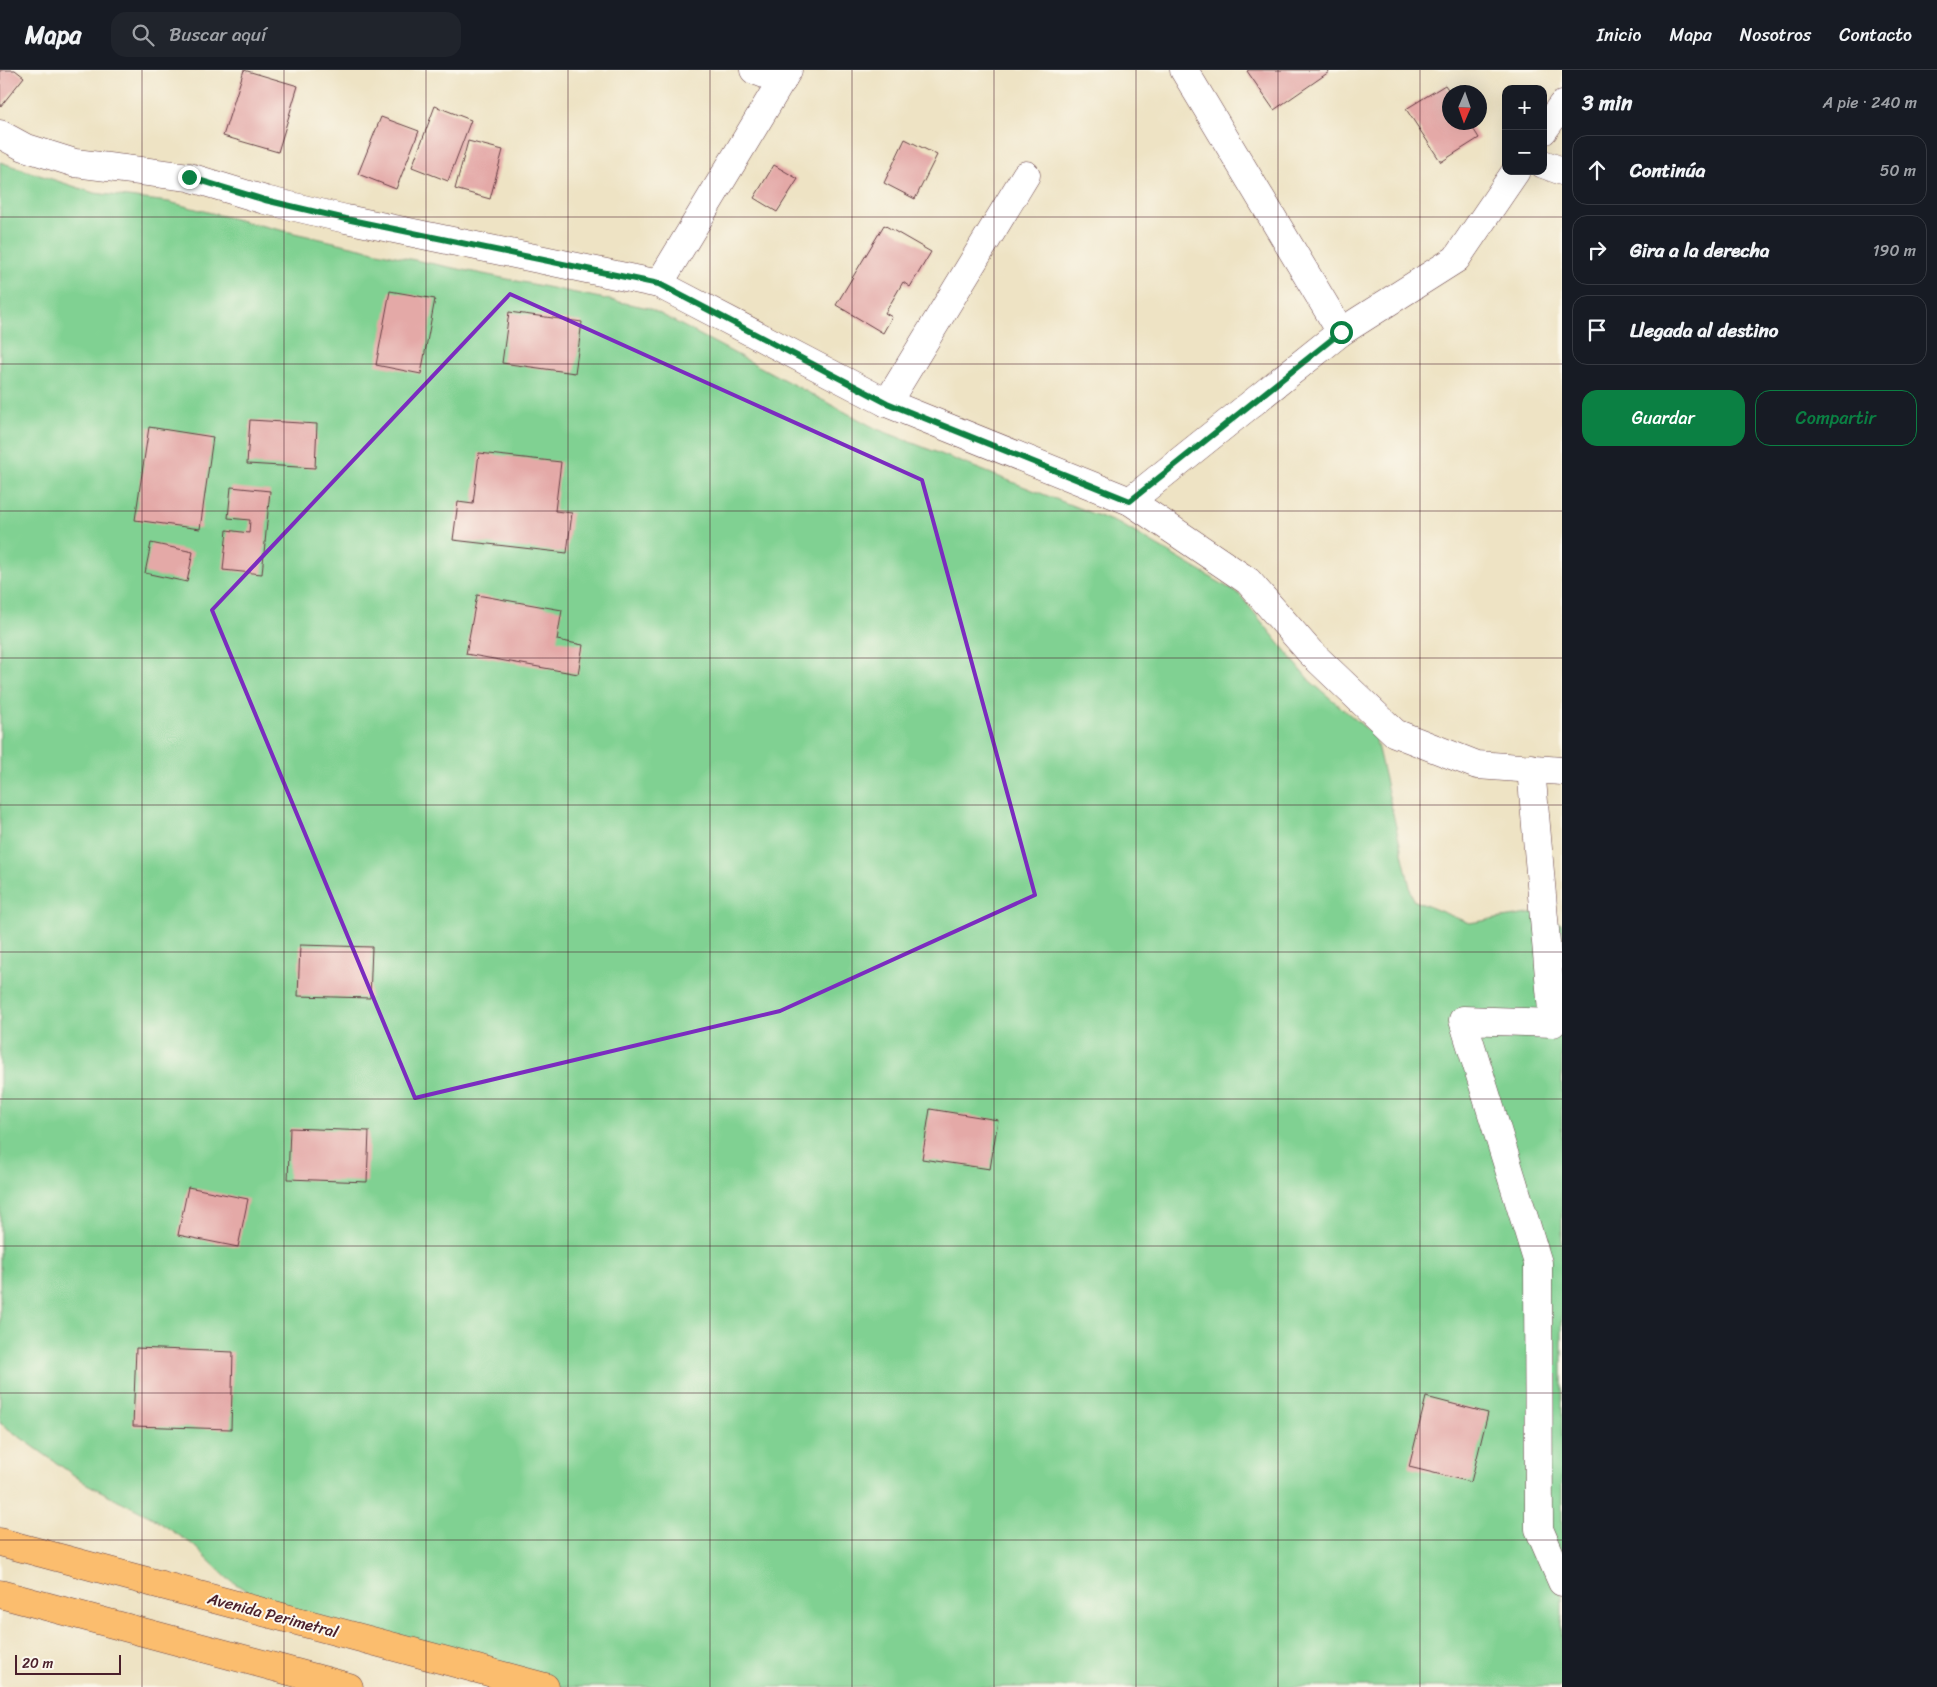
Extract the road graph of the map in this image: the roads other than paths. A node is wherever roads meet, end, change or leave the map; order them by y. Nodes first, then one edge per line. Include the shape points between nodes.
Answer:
1 (754, 70) edge
2 (1184, 70) edge
3 (785, 76) edge
4 (1562, 105) edge
5 (1544, 130) edge
6 (0, 134) edge
7 (1547, 165) edge
8 (1562, 171) edge
9 (1026, 175) dead end
10 (1513, 175) edge
11 (659, 284) junction
12 (1341, 332) junction
13 (887, 403) junction
14 (1130, 501) junction
15 (1531, 768) junction
16 (1562, 770) edge
17 (0, 1542) edge
18 (1562, 1582) edge
19 (0, 1594) edge
20 (349, 1687) edge
21 (545, 1687) edge

1 - 3 street
2 - 12 street
3 - 11 street
4 - 5 street
6 - 11 street via 24,147 75,163 189,177 265,200 346,219
7 - 8 street
9 - 13 street
10 - 12 street via 1456,259
11 - 13 street
12 - 14 street
13 - 14 street
14 - 15 street via 1248,581 1310,652 1395,732 1477,765
15 - 16 street
15 - 18 street via 1553,1023 1463,1020 1538,1263 1539,1529
17 - 21 main road, Avenida Perimetral
19 - 20 main road

